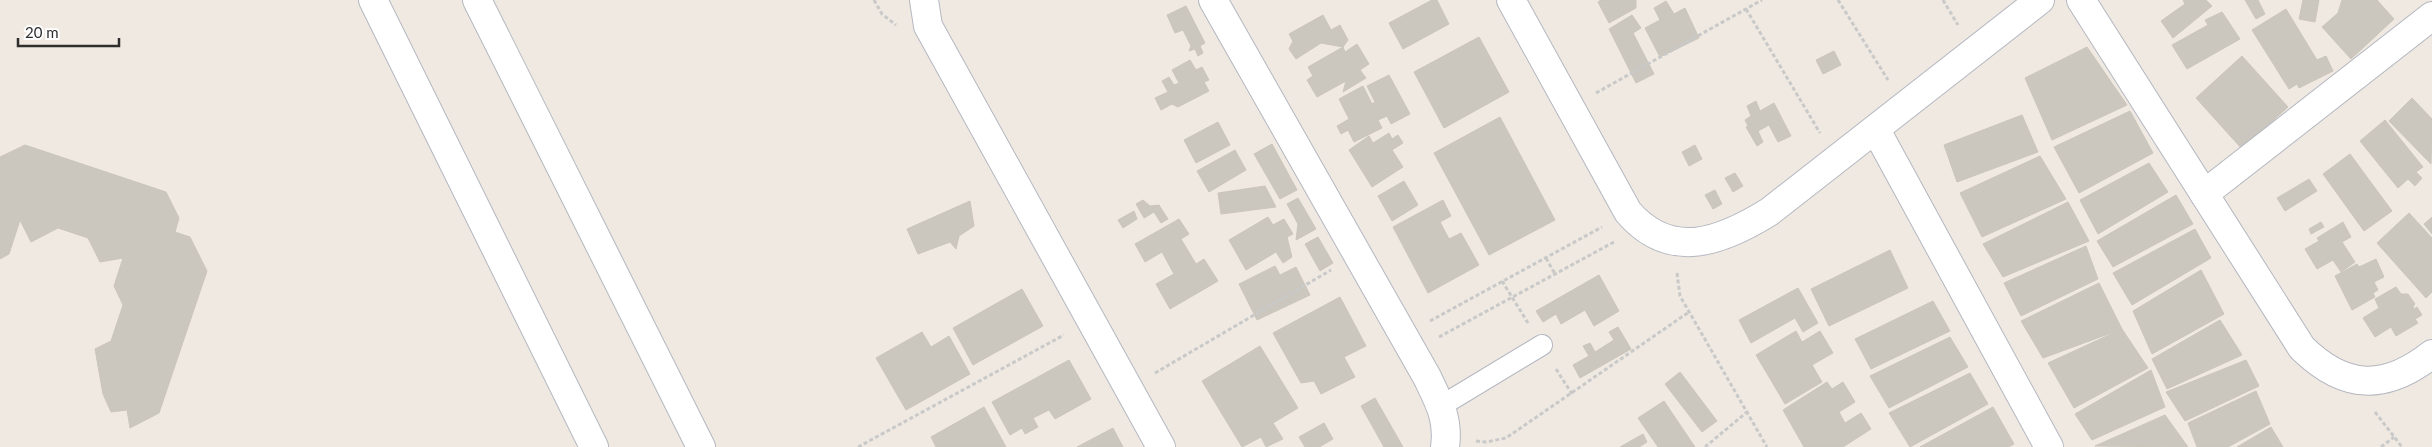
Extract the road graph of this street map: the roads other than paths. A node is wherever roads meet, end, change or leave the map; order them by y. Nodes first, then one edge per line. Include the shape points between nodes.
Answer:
1 (373, 0) edge
2 (477, 0) edge
3 (924, 0) edge
4 (1213, 0) edge
5 (1511, 0) edge
6 (2040, 0) edge
7 (2081, 0) edge
8 (2432, 16) edge
9 (1876, 130) junction
10 (2204, 194) junction
11 (1542, 345) dead end
12 (2432, 354) edge
13 (1445, 428) edge
14 (594, 447) edge
15 (702, 447) edge
16 (1162, 447) edge
17 (2049, 447) edge

1 - 14 street
2 - 15 street
3 - 16 street via 928,26
4 - 13 street via 1408,343
5 - 9 street via 1635,220 1662,236 1689,242 1715,240 1740,230 1769,212
6 - 9 street
7 - 10 street
8 - 10 street
9 - 17 street
10 - 12 street via 2302,348 2315,361 2348,378 2370,381 2406,372
11 - 13 lane

